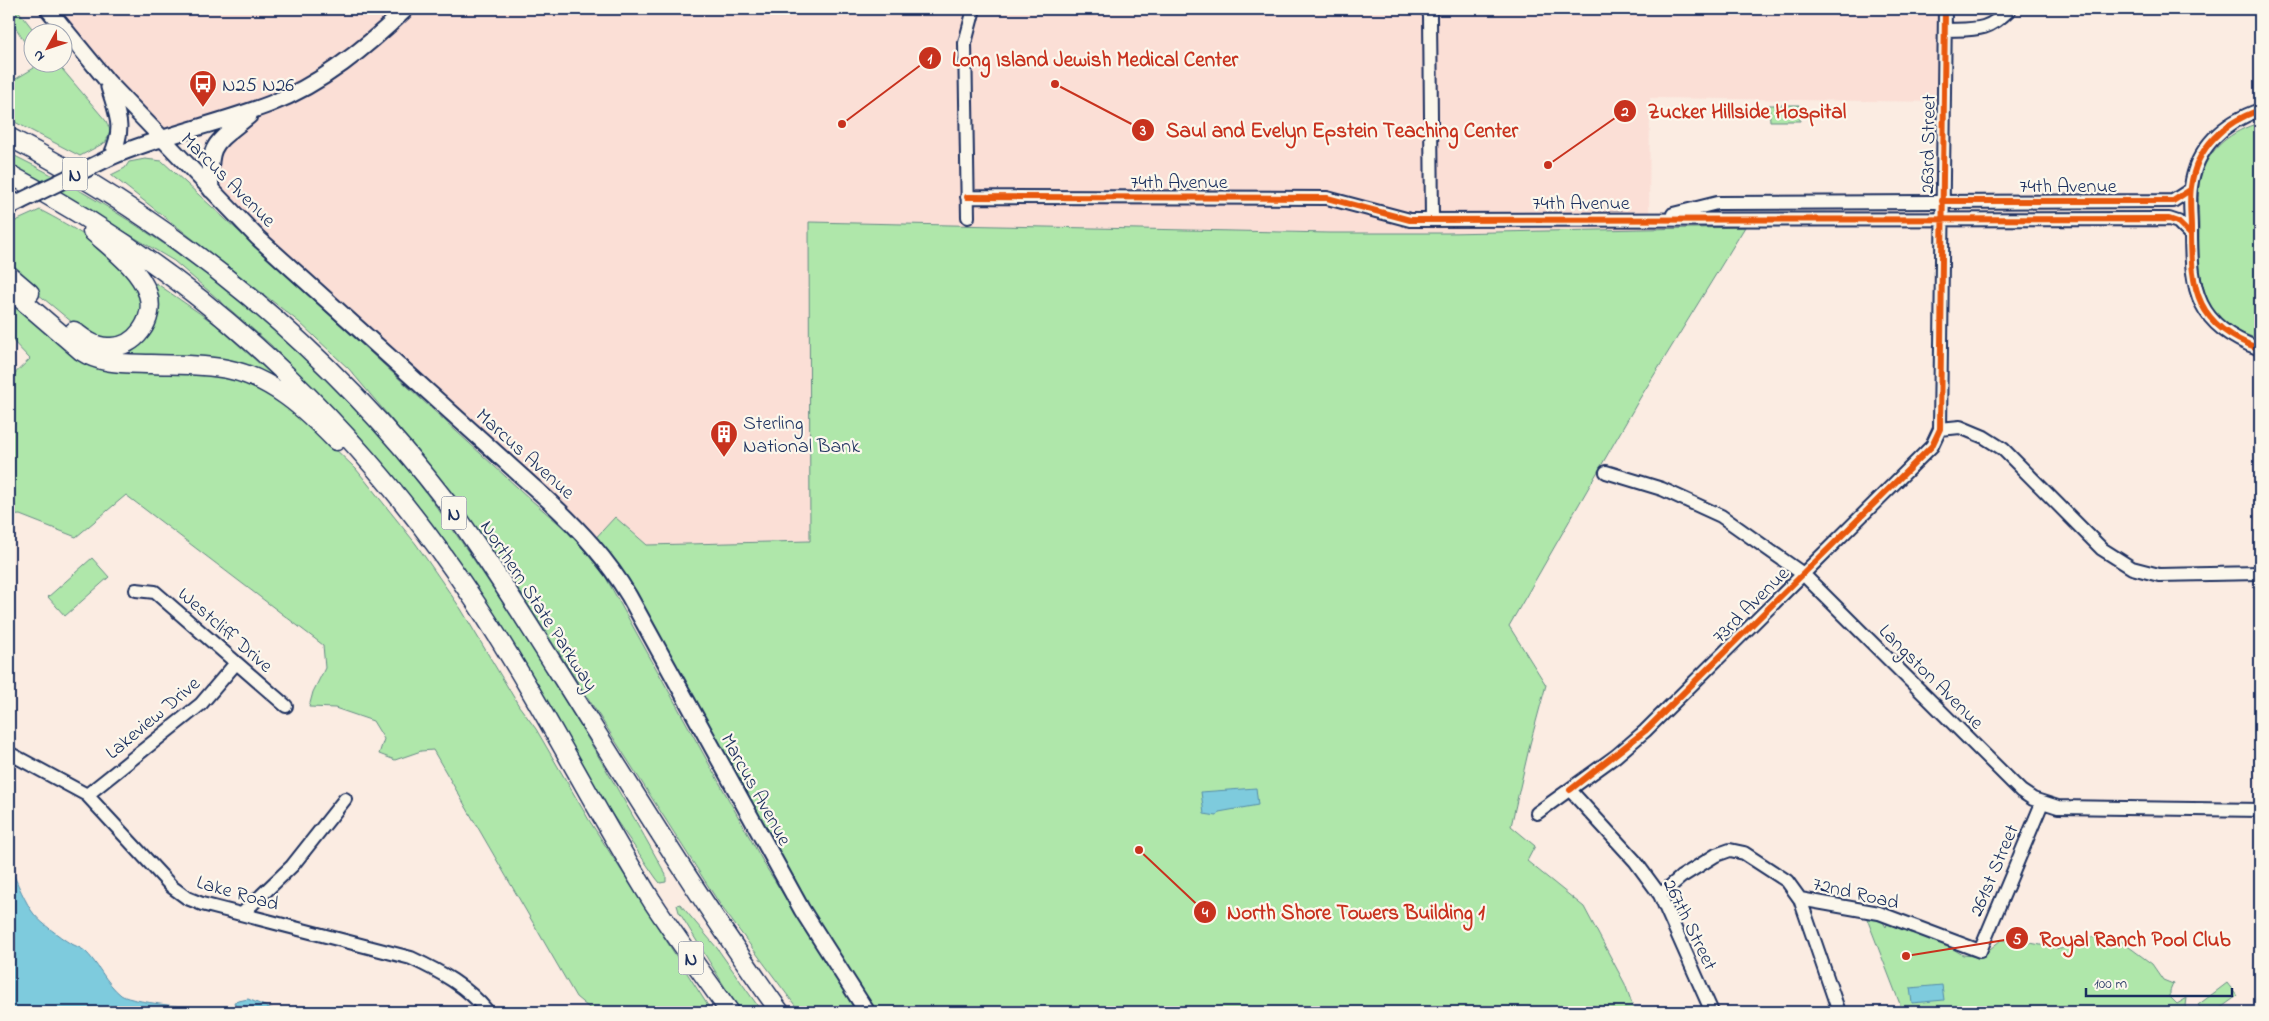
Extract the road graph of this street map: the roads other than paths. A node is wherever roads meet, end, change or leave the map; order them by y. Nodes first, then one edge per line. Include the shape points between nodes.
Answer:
1 (48, 9) edge
2 (406, 9) edge
3 (974, 9) edge
4 (1428, 9) edge
5 (1945, 9) edge
6 (2010, 9) edge
7 (1944, 30) junction
8 (108, 82) junction
9 (256, 110) junction
10 (2260, 110) edge
11 (9, 137) edge
12 (162, 140) junction
13 (111, 157) junction
14 (9, 176) edge
15 (211, 190) junction
16 (2190, 190) junction
17 (967, 197) junction
18 (59, 200) junction
19 (1942, 201) junction
20 (15, 204) edge
21 (968, 217) dead end
22 (1654, 218) junction
23 (1942, 219) junction
24 (1432, 220) junction
25 (2191, 235) junction
26 (9, 274) edge
27 (9, 289) edge
28 (2260, 349) edge
29 (1940, 429) junction
30 (1606, 472) dead end
31 (434, 542) junction
32 (2260, 573) edge
33 (1803, 574) junction
34 (136, 590) dead end
35 (236, 663) junction
36 (286, 706) dead end
37 (9, 753) edge
38 (1570, 790) junction
39 (87, 795) junction
40 (345, 799) dead end
41 (2042, 803) junction
42 (2260, 810) edge
43 (1537, 813) dead end
44 (1660, 895) junction
45 (1800, 899) junction
46 (243, 913) junction
47 (1980, 952) joint
48 (778, 1008) edge
49 (488, 1012) edge
50 (730, 1012) edge
51 (867, 1012) edge
52 (1712, 1012) edge
53 (1839, 1012) edge

1 - 8 main road, Marcus Avenue
2 - 9 main road via 331,72 292,95
3 - 17 street via 965,43
4 - 24 street
5 - 7 street, 263rd Street
6 - 7 street via 1990,26
7 - 19 street, 263rd Street
8 - 12 main road, Marcus Avenue
8 - 13 main road via 120,129
9 - 12 main road
9 - 15 main road via 213,149
10 - 16 street via 2230,123 2210,142 2196,166
11 - 48 highway, Northern State Parkway / N via 109,194 205,260 307,346 382,423 450,507 490,565 710,911
12 - 13 main road
12 - 15 main road, Marcus Avenue
13 - 20 main road, bridge
14 - 18 highway, N
15 - 51 main road, Marcus Avenue via 269,248 575,525 598,551 628,596 802,910
16 - 19 street, 74th Avenue via 2173,201
16 - 25 street
17 - 21 street
17 - 24 street, 74th Avenue via 1328,198 1410,220
18 - 26 highway via 141,280 150,303 143,328 132,340 118,347 92,344
18 - 31 highway, N via 162,267 261,349 356,446
19 - 22 street, 74th Avenue via 1717,203
19 - 23 street, 263rd Street
22 - 23 street, 74th Avenue
22 - 24 street, 74th Avenue
23 - 25 street, 74th Avenue via 2169,219 2178,222
23 - 29 street, 263rd Street
25 - 28 street via 2192,274 2201,303 2217,325 2231,337
27 - 31 highway via 93,358 226,368 266,383 310,415
29 - 32 street via 1960,427 2003,449 2102,549 2132,568 2159,575
29 - 33 street, 73rd Avenue via 1932,446
30 - 33 street, Langston Avenue via 1662,489 1722,516
31 - 50 highway, N via 495,633 654,903
33 - 38 street, 73rd Avenue via 1645,731
33 - 41 street, Langston Avenue via 2021,791
34 - 35 street, Westcliff Drive via 155,592
35 - 36 street, Westcliff Drive
35 - 39 street, Lakeview Drive via 202,704
37 - 39 street, Lake Road
38 - 43 street, 73rd Avenue
38 - 44 street, 267th Street via 1636,861
39 - 46 street, Lake Road via 172,887 202,904
40 - 46 street via 292,866
41 - 42 street, Langston Avenue via 2058,808
41 - 47 street, 261st Street
44 - 45 street, 72nd Road via 1681,877 1730,850 1744,853 1787,882
44 - 52 street, 267th Street
45 - 47 street, 72nd Road via 1879,913
45 - 53 street
46 - 49 street, Lake Road via 411,958 450,977

